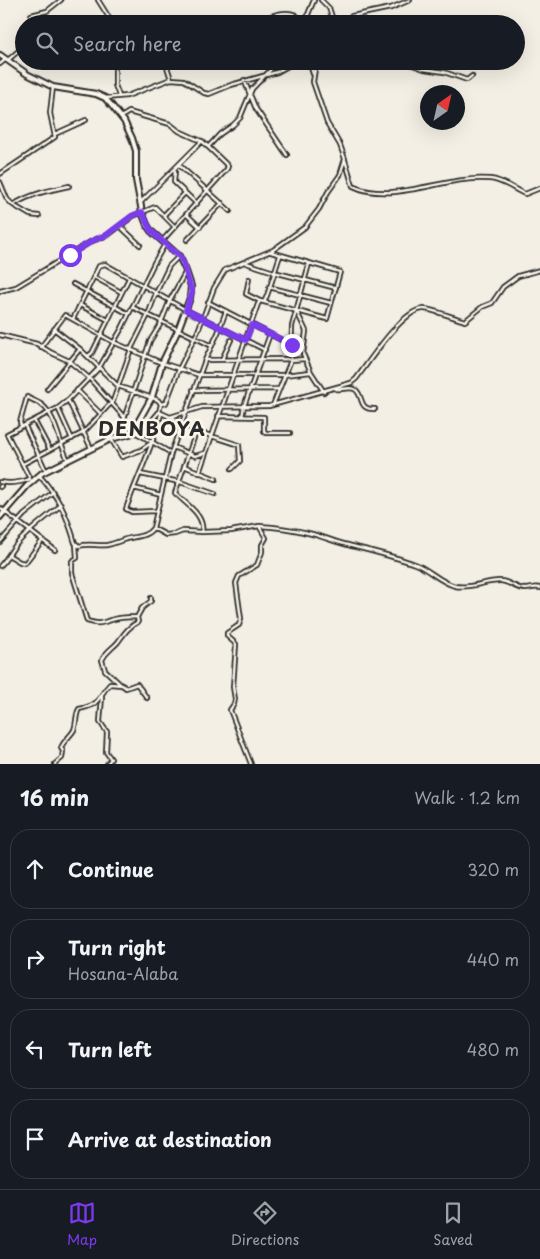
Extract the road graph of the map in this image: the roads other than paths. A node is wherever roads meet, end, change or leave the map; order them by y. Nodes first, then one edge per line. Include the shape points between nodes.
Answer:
1 (61, 0) edge
2 (98, 0) edge
3 (314, 0) edge
4 (321, 0) edge
5 (410, 0) edge
6 (34, 15) edge
7 (107, 15) edge
8 (280, 15) edge
9 (297, 15) edge
10 (308, 15) edge
11 (331, 15) edge
12 (357, 15) edge
13 (15, 53) edge
14 (0, 55) edge
15 (7, 60) junction
16 (0, 64) edge
17 (15, 66) edge
18 (21, 70) edge
19 (115, 70) edge
20 (168, 70) edge
21 (269, 70) edge
22 (280, 70) edge
23 (312, 70) edge
24 (315, 70) edge
25 (431, 70) edge
26 (265, 74) junction
27 (314, 75) junction
28 (472, 76) dead end
29 (171, 79) junction
30 (244, 80) junction
31 (53, 87) junction
32 (250, 94) junction
33 (119, 96) junction
34 (104, 98) junction
35 (121, 117) junction
36 (86, 120) dead end
37 (55, 134) junction
38 (202, 141) junction
39 (208, 147) junction
40 (288, 156) dead end
41 (345, 159) junction
42 (180, 165) junction
43 (175, 170) junction
44 (0, 174) edge
45 (0, 182) edge
46 (69, 186) dead end
47 (540, 188) edge
48 (209, 192) junction
49 (185, 193) junction
50 (140, 203) junction
51 (222, 203) junction
52 (197, 204) junction
53 (13, 205) junction
54 (230, 211) dead end
55 (142, 212) junction
56 (186, 215) junction
57 (39, 216) dead end
58 (163, 216) junction
59 (120, 226) junction
60 (175, 227) junction
61 (200, 227) junction
62 (187, 240) dead end
63 (163, 242) junction
64 (140, 245) dead end
65 (269, 252) junction
66 (179, 256) junction
67 (280, 256) junction
68 (244, 262) junction
69 (309, 264) junction
70 (540, 270) edge
71 (186, 271) junction
72 (274, 272) junction
73 (94, 277) junction
74 (129, 278) junction
75 (249, 279) dead end
76 (305, 279) junction
77 (73, 284) dead end
78 (142, 285) junction
79 (269, 287) junction
80 (336, 288) junction
81 (0, 290) edge
82 (87, 291) junction
83 (122, 292) junction
84 (156, 293) junction
85 (300, 296) junction
86 (170, 300) junction
87 (208, 302) junction
88 (262, 302) junction
89 (332, 303) junction
90 (80, 305) junction
91 (115, 306) junction
92 (132, 307) junction
93 (186, 310) junction
94 (226, 311) junction
95 (296, 311) junction
96 (129, 314) junction
97 (148, 315) junction
98 (203, 318) junction
99 (72, 319) junction
100 (108, 320) junction
101 (162, 322) junction
102 (252, 325) junction
103 (221, 326) junction
104 (54, 329) junction
105 (178, 330) junction
106 (0, 334) edge
107 (270, 334) junction
108 (101, 335) junction
109 (195, 338) junction
110 (232, 340) dead end
111 (246, 340) junction
112 (113, 342) junction
113 (292, 345) junction
114 (212, 346) junction
115 (40, 347) junction
116 (80, 349) junction
117 (131, 349) junction
118 (264, 350) junction
119 (145, 355) junction
120 (88, 356) junction
121 (222, 359) junction
122 (239, 359) junction
123 (261, 359) junction
124 (305, 359) junction
125 (205, 360) junction
126 (291, 360) junction
127 (70, 361) junction
128 (162, 363) junction
129 (99, 368) junction
130 (179, 369) junction
131 (311, 372) junction
132 (199, 375) junction
133 (255, 375) junction
134 (284, 375) junction
135 (233, 376) junction
136 (89, 378) junction
137 (118, 386) junction
138 (47, 389) dead end
139 (278, 389) junction
140 (335, 389) junction
141 (77, 390) junction
142 (194, 390) junction
143 (228, 390) junction
144 (250, 390) junction
145 (133, 392) junction
146 (324, 392) junction
147 (152, 397) junction
148 (68, 400) junction
149 (112, 403) junction
150 (161, 404) junction
151 (273, 405) junction
152 (222, 406) junction
153 (244, 406) junction
154 (58, 408) junction
155 (374, 409) dead end
156 (186, 412) junction
157 (49, 413) junction
158 (160, 413) junction
159 (100, 414) junction
160 (218, 416) junction
161 (125, 417) junction
162 (170, 417) junction
163 (242, 417) junction
164 (34, 420) junction
165 (182, 423) junction
166 (23, 426) junction
167 (135, 429) junction
168 (143, 431) junction
169 (84, 432) junction
170 (196, 432) junction
171 (290, 433) dead end
172 (118, 437) junction
173 (211, 437) junction
174 (154, 438) junction
175 (72, 439) junction
176 (111, 439) junction
177 (152, 442) junction
178 (61, 444) junction
179 (173, 447) junction
180 (91, 448) junction
181 (50, 450) junction
182 (171, 453) junction
183 (188, 454) junction
184 (205, 454) junction
185 (39, 456) junction
186 (68, 460) junction
187 (23, 464) junction
188 (184, 466) junction
189 (232, 469) dead end
190 (46, 471) junction
191 (199, 473) junction
192 (140, 474) junction
193 (39, 475) junction
194 (216, 479) dead end
195 (32, 480) junction
196 (164, 480) junction
197 (0, 482) edge
198 (179, 482) junction
199 (134, 488) junction
200 (54, 492) junction
201 (215, 494) dead end
202 (161, 495) junction
203 (61, 505) junction
204 (0, 508) edge
205 (5, 511) junction
206 (156, 511) junction
207 (0, 517) edge
208 (18, 521) junction
209 (259, 526) junction
210 (153, 528) junction
211 (30, 530) junction
212 (202, 532) junction
213 (42, 541) junction
214 (0, 542) edge
215 (75, 543) junction
216 (55, 550) dead end
217 (10, 556) junction
218 (0, 566) edge
219 (540, 588) edge
220 (152, 598) dead end
221 (137, 617) junction
222 (122, 686) junction
223 (102, 696) junction
224 (147, 698) dead end
225 (55, 764) edge
226 (107, 764) edge
227 (251, 764) edge

1 - 6 street via 47,11
2 - 7 street
3 - 10 street
4 - 11 street
5 - 12 street via 391,8
8 - 9 street
13 - 15 street
14 - 15 main road
15 - 16 street
15 - 17 main road
18 - 31 main road
19 - 33 street
20 - 29 street
21 - 26 street
22 - 26 street
23 - 27 street
24 - 27 street
25 - 28 street via 467,80
26 - 30 street
26 - 32 street
27 - 41 street via 318,100
29 - 30 street via 184,80 204,94
29 - 33 street
30 - 32 street
31 - 34 main road
31 - 37 street via 50,113
32 - 39 street via 240,118
32 - 40 street
33 - 34 street
34 - 35 main road
35 - 38 street via 130,112 162,121
35 - 50 main road via 136,151
36 - 37 street
37 - 44 street via 56,137
38 - 39 street
38 - 42 street
39 - 48 street via 228,166
41 - 47 street via 353,186 364,191 398,192 471,178 508,184 525,194
41 - 65 street via 340,175 305,227
42 - 43 street
42 - 48 street
43 - 49 street via 174,182
43 - 50 street
45 - 53 street
46 - 53 street via 27,197
48 - 51 street
48 - 52 street
49 - 52 street
49 - 58 street
50 - 55 main road
51 - 54 street
51 - 61 street
52 - 56 street
53 - 57 street via 30,215
55 - 58 street via 155,207
55 - 59 street
55 - 63 main road via 147,225
56 - 60 street
56 - 61 street
58 - 60 street
59 - 64 street
59 - 81 street via 16,287
60 - 63 street
61 - 62 street
63 - 66 main road
63 - 78 street
65 - 67 street
65 - 68 street
66 - 71 main road
66 - 84 street via 169,266
67 - 69 street
67 - 72 street
68 - 72 street
68 - 87 street via 224,270
69 - 76 street
69 - 80 street via 340,272
70 - 140 street via 518,276 503,287 492,303 465,321 425,309 414,312 399,323 351,384
71 - 86 street
71 - 93 main road via 192,292
72 - 76 street
72 - 79 street
73 - 74 street via 100,266 105,264
73 - 82 street
73 - 83 street
74 - 78 street
74 - 83 street
75 - 88 street via 246,294
76 - 80 street
76 - 85 street
77 - 82 street
78 - 84 street
78 - 92 street
79 - 85 street
79 - 88 street via 267,298
80 - 89 street
82 - 90 street
82 - 91 street
83 - 91 street
84 - 86 street
84 - 97 street
85 - 89 street
85 - 95 street
86 - 93 street
86 - 101 street
87 - 94 street
87 - 98 street
88 - 95 street
88 - 102 street
89 - 95 street via 327,319
90 - 99 street
90 - 100 street
91 - 96 street
91 - 100 street
92 - 96 street
92 - 97 street
93 - 98 street
93 - 105 main road
94 - 102 street
94 - 103 street
95 - 113 street
95 - 124 street via 306,331
96 - 112 street
97 - 101 street
97 - 117 street
98 - 103 street
98 - 109 street
99 - 104 street via 65,315
99 - 108 street
100 - 108 street
101 - 105 street
101 - 119 street
102 - 107 street
102 - 111 street
103 - 111 street
103 - 114 street
104 - 115 street
104 - 116 street
105 - 109 street
105 - 128 main road
106 - 115 street
107 - 113 street
107 - 118 street
108 - 112 street
108 - 120 street
109 - 114 street
109 - 130 street
110 - 121 street
111 - 118 street
111 - 122 street
112 - 117 street
112 - 129 street
113 - 126 street
114 - 125 street
115 - 127 street
116 - 120 street
116 - 127 street
117 - 119 street
117 - 137 street
118 - 123 street
119 - 128 street
119 - 145 street
120 - 129 street
121 - 122 street
121 - 125 street
122 - 123 street
122 - 135 street
123 - 126 street
123 - 133 street
124 - 126 street
124 - 131 street
125 - 132 street
126 - 134 street
127 - 136 street
127 - 138 street
128 - 130 street
128 - 147 main road
129 - 136 street
129 - 137 street
130 - 132 street
130 - 150 street via 166,404
131 - 134 street
131 - 146 street
132 - 135 street
132 - 142 street
133 - 134 street
133 - 135 street
133 - 144 street
134 - 139 street
135 - 143 street
136 - 141 street
136 - 149 street
137 - 145 street
137 - 149 street
139 - 144 street
139 - 151 street
140 - 146 street
140 - 155 street via 355,389 364,406
141 - 148 street
141 - 159 street
142 - 143 street
142 - 156 street
143 - 144 street
143 - 152 street
144 - 153 street
145 - 147 street
145 - 161 street
146 - 151 street
147 - 150 street
147 - 167 main road
148 - 154 street
148 - 169 street
149 - 159 street
149 - 161 street
150 - 158 street
151 - 153 street
152 - 153 street
152 - 156 street
152 - 160 street
153 - 163 street
154 - 157 street
154 - 175 street
156 - 162 street
156 - 165 street
157 - 164 street
157 - 166 street via 43,405 28,397 20,422
157 - 178 street
158 - 162 street
158 - 168 street
158 - 174 street
159 - 169 street
160 - 163 street
160 - 173 street
161 - 172 street
162 - 165 street
163 - 171 street via 264,417 266,433
164 - 166 street
164 - 181 street
165 - 170 street
165 - 179 street
166 - 185 street
166 - 187 street via 7,434
167 - 168 street
167 - 172 main road
167 - 177 street
168 - 174 street
169 - 175 street
169 - 180 street
170 - 173 street
170 - 183 street
172 - 176 main road
173 - 184 street
173 - 189 street via 239,445 240,461
174 - 177 street
175 - 178 street
176 - 177 street via 122,457
176 - 180 main road
177 - 182 street
177 - 192 street
178 - 181 street
178 - 186 street
179 - 182 street
179 - 183 street
180 - 186 main road
181 - 185 street
182 - 196 street
183 - 184 street
183 - 188 street
184 - 191 street
185 - 187 street
185 - 190 street
186 - 190 main road
187 - 195 street
188 - 191 street
188 - 198 street
190 - 193 main road
191 - 194 street
192 - 196 street
192 - 199 street
193 - 195 main road
193 - 200 street
195 - 197 street
195 - 205 main road
196 - 198 street
196 - 202 street
198 - 201 street
198 - 212 street via 175,494 198,516 203,524
199 - 202 street
199 - 206 street via 126,509
200 - 203 street
200 - 208 street
202 - 206 street
203 - 211 street
203 - 215 street
204 - 205 street
205 - 207 main road
205 - 208 street
206 - 210 street
208 - 211 street
208 - 214 street
209 - 212 street
209 - 219 street via 309,533 392,556 418,565 454,586 469,587 499,581 522,588
209 - 227 street via 266,538 262,552 256,565 239,576 236,582 241,619 239,625 227,633 236,644 235,699 230,710
210 - 212 street via 166,535 183,531
210 - 215 street via 145,534 110,545 78,546
211 - 213 street
211 - 217 street via 14,546
213 - 216 street
213 - 217 street via 25,563
215 - 221 street via 77,558 72,561 72,573 87,620 98,624
217 - 218 street
220 - 221 street
221 - 222 street via 138,622 129,627 102,660 105,670
222 - 223 street via 110,684
222 - 224 street via 126,688 137,684
223 - 225 street via 91,707 79,709 75,728 63,742 62,758
223 - 226 street via 100,722 107,732 106,752 111,759

